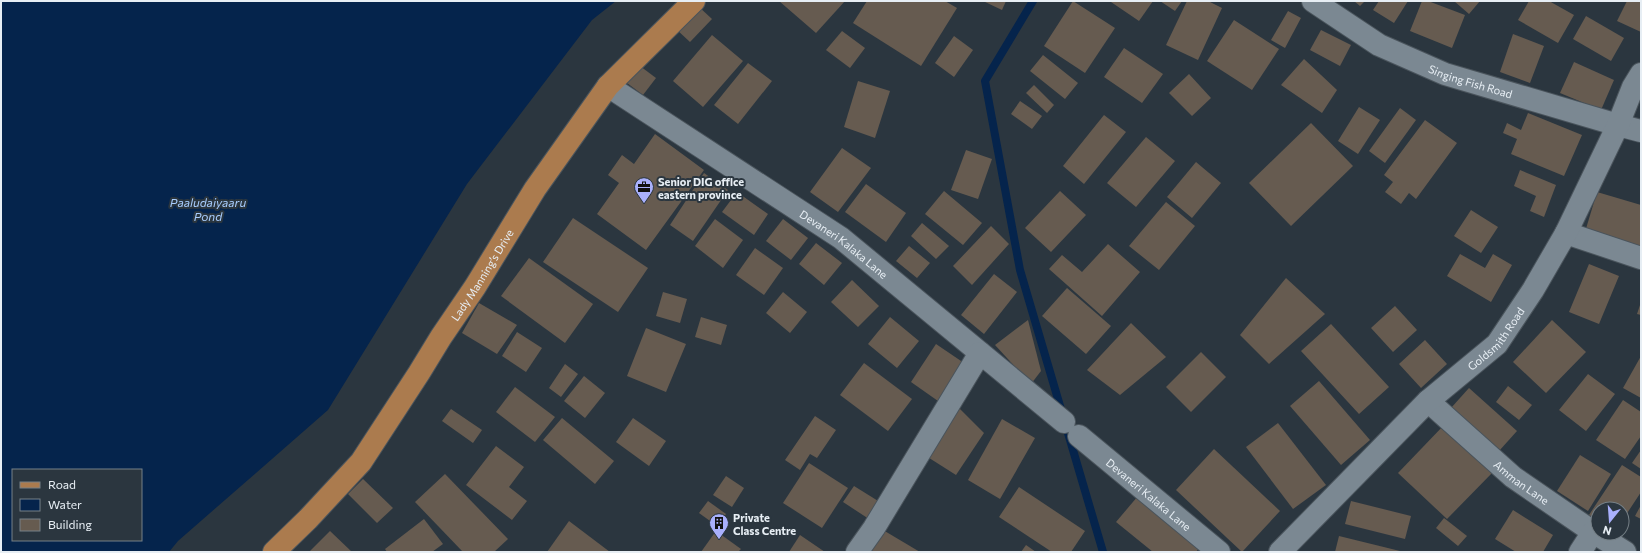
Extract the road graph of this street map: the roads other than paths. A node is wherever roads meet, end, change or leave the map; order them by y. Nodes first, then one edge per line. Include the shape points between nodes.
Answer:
1 (694, 1) edge
2 (1313, 1) edge
3 (1641, 74) edge
4 (608, 86) junction
5 (1618, 125) junction
6 (1641, 131) edge
7 (1566, 233) junction
8 (1641, 258) edge
9 (980, 353) junction
10 (1428, 401) junction
11 (1590, 530) edge
12 (1590, 537) edge
13 (1607, 541) edge
14 (274, 552) edge
15 (857, 552) edge
16 (1219, 552) edge
17 (1280, 552) edge
18 (1580, 552) edge
19 (1624, 552) edge

1 - 4 main road, Lady Manning’s Drive
2 - 5 street, Singing Fish Road via 1379,45 1445,74
3 - 5 street, Goldsmith Road
4 - 9 street, Devaneri Kalaka Lane via 841,238
4 - 14 main road, Lady Manning’s Drive via 536,189 361,462
5 - 6 street, Singing Fish Road
5 - 7 street, Goldsmith Road
7 - 8 street
7 - 10 street, Goldsmith Road via 1533,290 1497,344
9 - 15 street
9 - 16 street, Devaneri Kalaka Lane
10 - 11 street, Amman Lane via 1513,477
10 - 17 street, Goldsmith Road
12 - 18 street
13 - 19 street, Amman Lane

